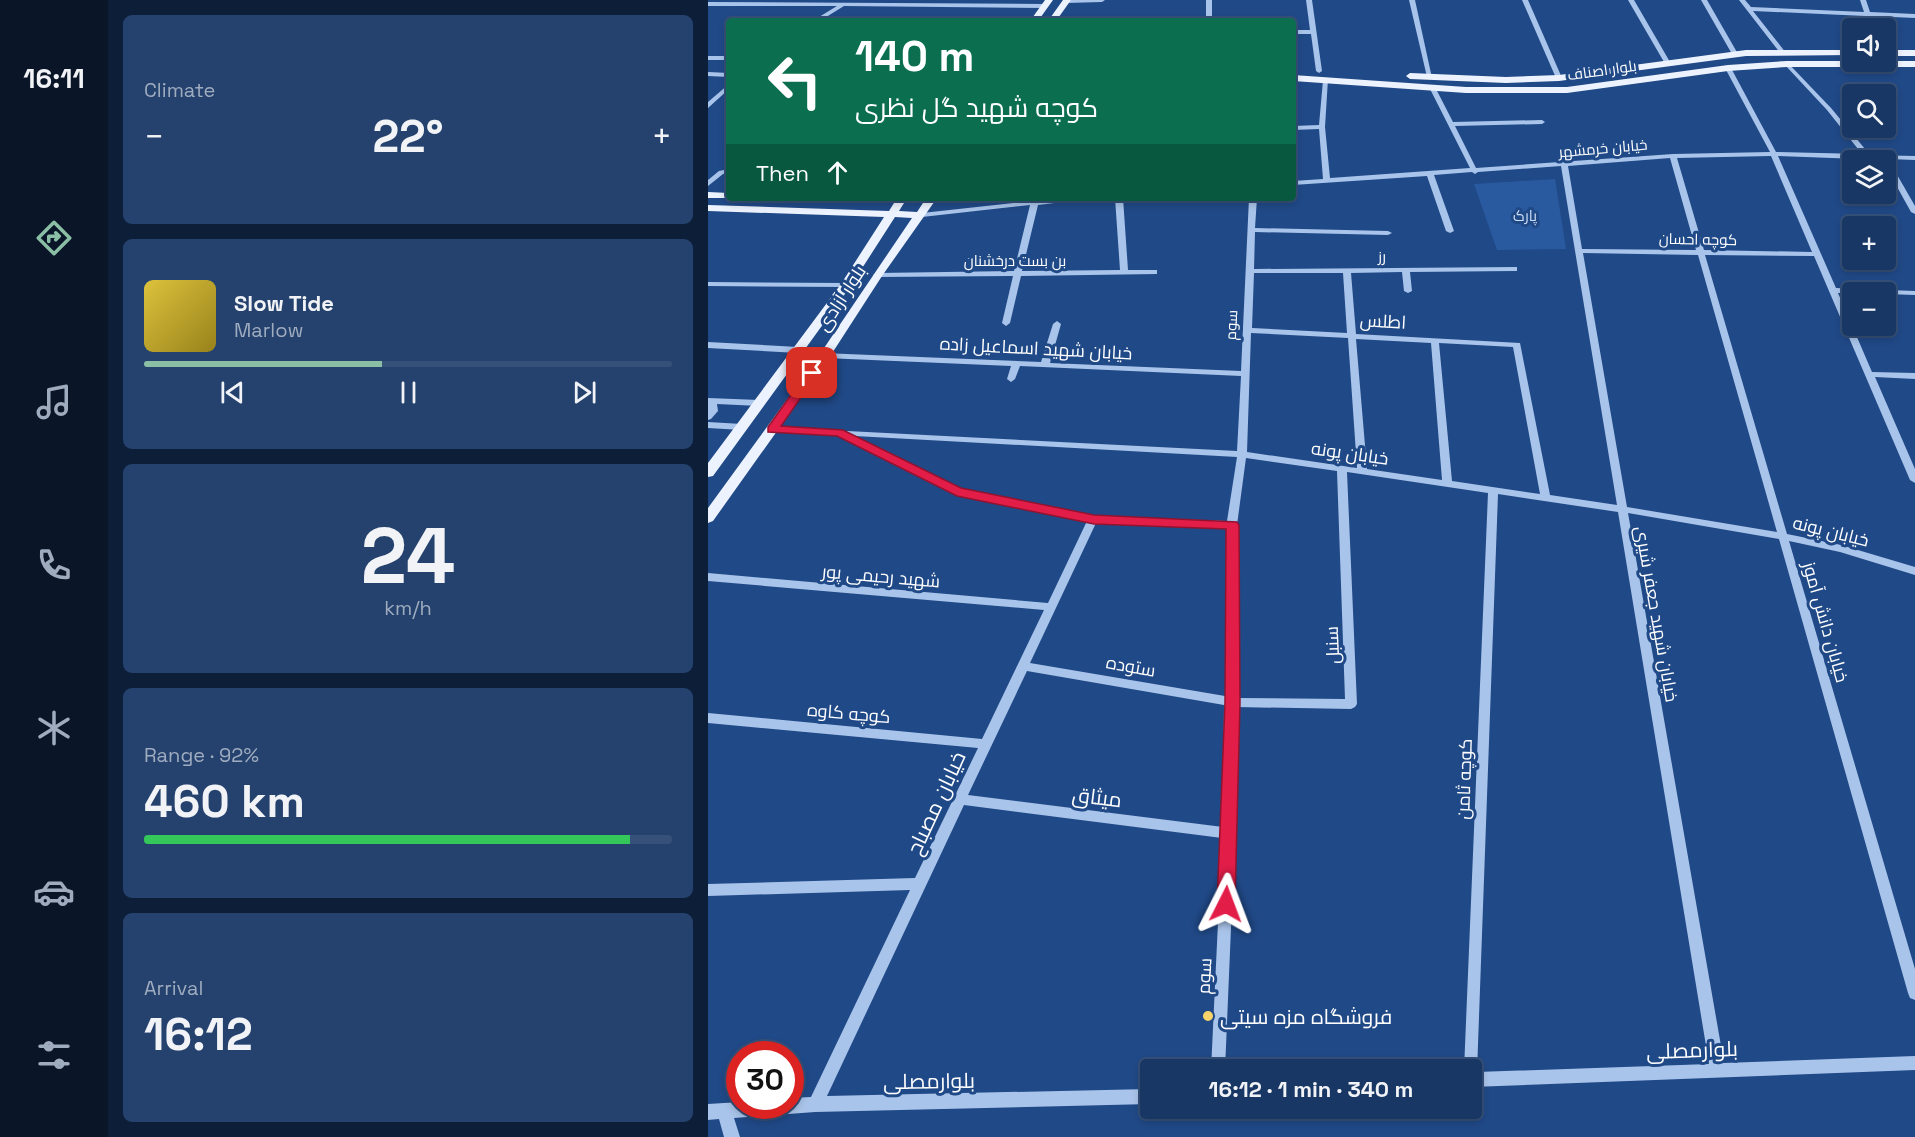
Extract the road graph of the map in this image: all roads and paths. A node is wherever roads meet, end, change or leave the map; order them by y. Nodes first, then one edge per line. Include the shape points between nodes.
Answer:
1 (1102, 0) edge
2 (1209, 0) edge
3 (1309, 0) edge
4 (1412, 0) edge
5 (1525, 0) edge
6 (1632, 0) edge
7 (1704, 0) edge
8 (1742, 0) edge
9 (1863, 0) edge
10 (1066, 1) edge
11 (712, 3) edge
12 (846, 3) edge
13 (1047, 3) edge
14 (1748, 9) junction
15 (1867, 14) junction
16 (1915, 16) edge
17 (821, 18) edge
18 (1036, 18) edge
19 (1054, 18) edge
20 (1209, 18) edge
21 (1868, 18) edge
22 (1296, 32) edge
23 (1313, 32) junction
24 (1782, 53) junction
25 (1842, 53) edge
26 (1896, 53) edge
27 (1915, 53) edge
28 (1735, 54) junction
29 (708, 57) edge
30 (726, 58) edge
31 (1667, 62) junction
32 (1787, 64) junction
33 (1915, 64) edge
34 (1728, 68) junction
35 (1296, 69) edge
36 (1319, 71) junction
37 (708, 74) edge
38 (726, 75) edge
39 (1430, 77) junction
40 (1296, 78) edge
41 (1559, 78) junction
42 (1326, 80) junction
43 (1432, 87) junction
44 (726, 89) edge
45 (709, 105) edge
46 (1542, 122) dead end
47 (1451, 124) junction
48 (1322, 127) junction
49 (1296, 128) edge
50 (1862, 150) edge
51 (1774, 154) junction
52 (1842, 155) edge
53 (1673, 156) junction
54 (1896, 157) edge
55 (1915, 158) edge
56 (1564, 165) junction
57 (726, 171) edge
58 (1475, 172) junction
59 (1430, 174) junction
60 (1896, 179) edge
61 (1328, 181) junction
62 (1296, 183) edge
63 (708, 184) edge
64 (708, 195) edge
65 (726, 196) edge
66 (824, 201) edge
67 (900, 201) edge
68 (930, 201) edge
69 (1035, 201) joint
70 (1119, 201) edge
71 (1253, 201) edge
72 (708, 208) edge
73 (1915, 212) edge
74 (808, 213) junction
75 (890, 214) junction
76 (922, 215) junction
77 (1251, 230) junction
78 (1450, 231) dead end
79 (1388, 233) dead end
80 (1578, 251) junction
81 (1701, 253) junction
82 (1817, 254) junction
83 (860, 260) junction
84 (888, 261) junction
85 (1514, 269) dead end
86 (1347, 270) junction
87 (1406, 270) junction
88 (1250, 271) junction
89 (1154, 272) dead end
90 (1018, 273) junction
91 (1124, 273) junction
92 (877, 274) junction
93 (708, 284) edge
94 (846, 285) junction
95 (1833, 290) junction
96 (1408, 291) dead end
97 (1915, 294) edge
98 (1006, 323) dead end
99 (1057, 324) dead end
100 (1247, 330) junction
101 (1352, 336) junction
102 (1435, 341) junction
103 (708, 345) edge
104 (798, 350) junction
105 (825, 355) junction
106 (1017, 363) junction
107 (1045, 365) junction
108 (1245, 374) junction
109 (1868, 374) junction
110 (1915, 376) edge
111 (1011, 380) dead end
112 (708, 402) edge
113 (759, 403) junction
114 (708, 417) edge
115 (708, 425) edge
116 (742, 427) junction
117 (772, 429) junction
118 (839, 433) junction
119 (1242, 454) junction
120 (1342, 468) junction
121 (1362, 471) junction
122 (708, 473) edge
123 (1915, 480) edge
124 (1447, 483) junction
125 (1493, 490) junction
126 (1546, 498) junction
127 (1622, 509) junction
128 (708, 518) edge
129 (1094, 519) junction
130 (1232, 525) junction
131 (1782, 536) junction
132 (1915, 571) edge
133 (708, 577) edge
134 (1052, 607) junction
135 (1023, 666) junction
136 (1232, 702) junction
137 (708, 718) edge
138 (986, 744) junction
139 (960, 799) junction
140 (1229, 833) junction
141 (920, 884) junction
142 (708, 890) edge
143 (1915, 993) edge
144 (1219, 1059) edge
145 (1471, 1059) edge
146 (1915, 1063) edge
147 (1718, 1070) junction
148 (1482, 1080) edge
149 (1140, 1097) edge
150 (815, 1104) junction
151 (724, 1111) junction
152 (708, 1112) edge
153 (732, 1137) edge

1 - 10 street
2 - 20 street
3 - 23 street
4 - 39 street
5 - 41 street
6 - 31 street
7 - 28 street
8 - 14 street
9 - 15 street
10 - 19 main road
11 - 12 street
12 - 13 street
12 - 17 street
13 - 18 main road
14 - 15 street
14 - 24 street
15 - 16 street
15 - 21 street
22 - 23 street
23 - 36 street
24 - 25 main road, بلوار اصناف
24 - 28 main road, بلوار اصناف
26 - 27 main road
28 - 31 main road, بلوار اصناف
29 - 30 street
31 - 41 main road, بلوار اصناف
32 - 33 main road, بلوار اصناف
32 - 34 main road, بلوار اصناف
32 - 50 street
34 - 43 main road, بلوار اصناف via 1567,90
34 - 51 street
35 - 36 main road, بلوار اصناف
36 - 39 main road, بلوار اصناف
37 - 38 street
39 - 41 main road, بلوار اصناف
40 - 42 main road, بلوار اصناف
42 - 43 main road, بلوار اصناف
42 - 48 street
43 - 47 street
44 - 45 street
46 - 47 street
47 - 58 street
48 - 49 street
48 - 61 street
51 - 52 street, خیابان خرمشهر
51 - 53 street, خیابان خرمشهر
51 - 82 street
53 - 56 street, خیابان خرمشهر
53 - 81 street, خیابان دانش آموز
54 - 55 street, خیابان خرمشهر
56 - 58 street, خیابان خرمشهر
56 - 80 street, خیابان شهید جعفر شیری
57 - 63 street
58 - 59 street, خیابان خرمشهر
59 - 61 street, خیابان خرمشهر
59 - 78 street
60 - 73 street
61 - 62 street, خیابان خرمشهر
64 - 65 main road
66 - 74 main road via 824,207
67 - 75 main road, بلوار آزادی
68 - 76 main road, بلوار آزادی
69 - 76 street
69 - 90 street
70 - 91 street
71 - 77 street, سوم
72 - 74 main road
74 - 75 main road
75 - 76 main road
75 - 83 main road, بلوار آزادی
76 - 84 main road, بلوار آزادی
77 - 79 street
77 - 88 street, سوم
80 - 81 street, کوچه احسان
80 - 127 street, خیابان شهید جعفر شیری
81 - 82 street, کوچه احسان
81 - 131 street, خیابان دانش آموز
82 - 95 street
83 - 84 main road via 878,256
83 - 94 main road, بلوار آزادی
84 - 92 main road, بلوار آزادی
85 - 87 street, رز
86 - 87 street, رز
86 - 88 street, رز
86 - 101 street
87 - 96 street
88 - 100 street, سوم
89 - 91 street, بن بست درخشنان
90 - 91 street, بن بست درخشنان
90 - 92 street, بن بست درخشنان
90 - 98 street
92 - 105 main road, بلوار آزادی
93 - 94 street
94 - 104 main road, بلوار آزادی
95 - 97 street
95 - 109 street
99 - 107 street
100 - 101 street, اطلس
100 - 108 street, سوم
101 - 102 street, اطلس
101 - 121 street
102 - 124 street
102 - 126 street, اطلس via 1517,345
103 - 104 street
104 - 113 main road, بلوار آزادی
105 - 106 street, خیابان شهید اسماعیل زاده
105 - 117 main road, بلوار آزادی
106 - 107 street, خیابان شهید اسماعیل زاده
106 - 111 street
107 - 108 street, خیابان شهید اسماعیل زاده
108 - 119 street, سوم
109 - 110 street
109 - 123 street
112 - 113 street
112 - 114 street via 713,411
113 - 116 main road, بلوار آزادی
115 - 116 street
116 - 122 main road, بلوار آزادی
117 - 118 street, خیابان پونه
117 - 128 main road, بلوار آزادی
118 - 119 street, خیابان پونه
118 - 129 street via 957,492
119 - 120 street, خیابان پونه
119 - 130 street, سوم
120 - 121 street, خیابان پونه
120 - 136 street, سنبل via 1350,704
121 - 124 street, خیابان پونه
124 - 125 street, خیابان پونه
125 - 126 street, خیابان پونه
125 - 145 street, کوچه ثامن
126 - 127 street, خیابان پونه
127 - 131 street, خیابان پونه
127 - 147 street, خیابان شهید جعفر شیری
129 - 130 street
129 - 134 street, خیابان مصباح
130 - 136 street, سوم
131 - 132 street, خیابان پونه
131 - 143 street, خیابان دانش آموز
133 - 134 street, شهید رحیمی پور
134 - 135 street, خیابان مصباح
135 - 136 street, ستوده
135 - 138 street, خیابان مصباح
136 - 140 street, سوم
137 - 138 street, کوچه کاوه
138 - 139 street, خیابان مصباح
139 - 140 street, میثاق
139 - 141 street, خیابان مصباح
140 - 144 street, سوم
141 - 142 street
141 - 150 street, خیابان مصباح
146 - 147 street, بلوارمصلی
147 - 148 street, بلوارمصلی
149 - 150 street, بلوارمصلی
150 - 151 street, بلوارمصلی
151 - 152 street, بلوارمصلی
151 - 153 street

